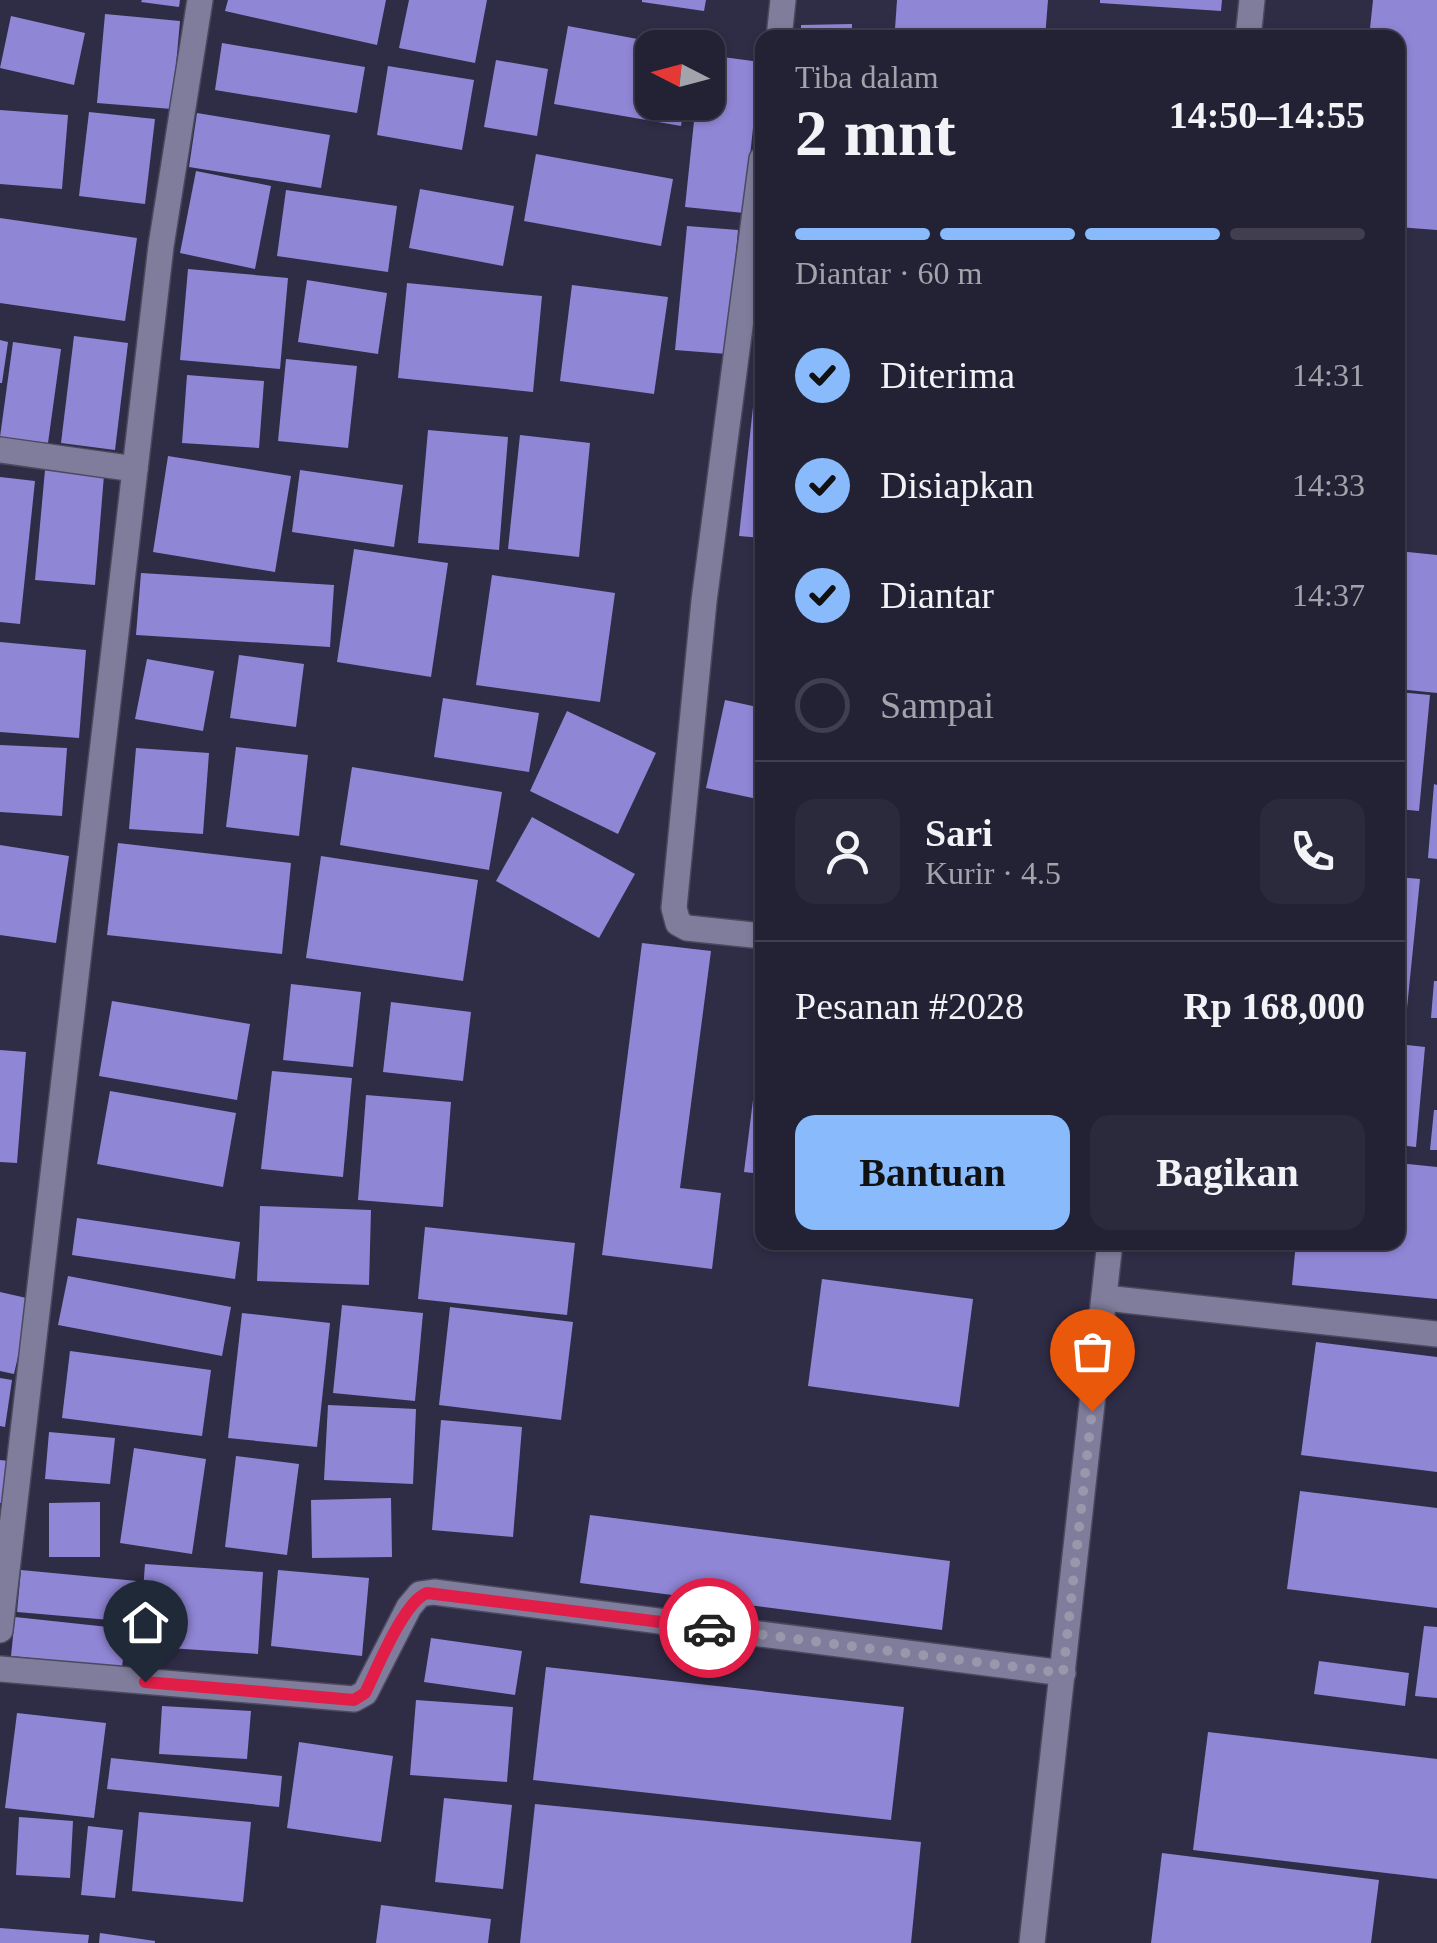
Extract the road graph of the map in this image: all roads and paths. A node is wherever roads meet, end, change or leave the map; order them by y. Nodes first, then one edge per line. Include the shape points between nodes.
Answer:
1 (200, 0) edge
2 (784, 0) edge
3 (1252, 0) edge
4 (779, 30) edge
5 (1249, 30) edge
6 (755, 213) edge
7 (0, 450) edge
8 (135, 469) junction
9 (755, 935) edge
10 (1109, 1250) edge
11 (1104, 1298) junction
12 (1437, 1334) edge
13 (0, 1630) edge
14 (0, 1669) edge
15 (1063, 1673) junction
16 (1032, 1943) edge

1 - 8 street via 160,246
2 - 4 street
3 - 5 street
6 - 9 street via 704,601 674,908 687,928
7 - 8 street
8 - 13 street
10 - 11 street
11 - 12 street
11 - 15 street
14 - 15 street via 354,1700 365,1693 409,1606 420,1594 434,1592
15 - 16 street

